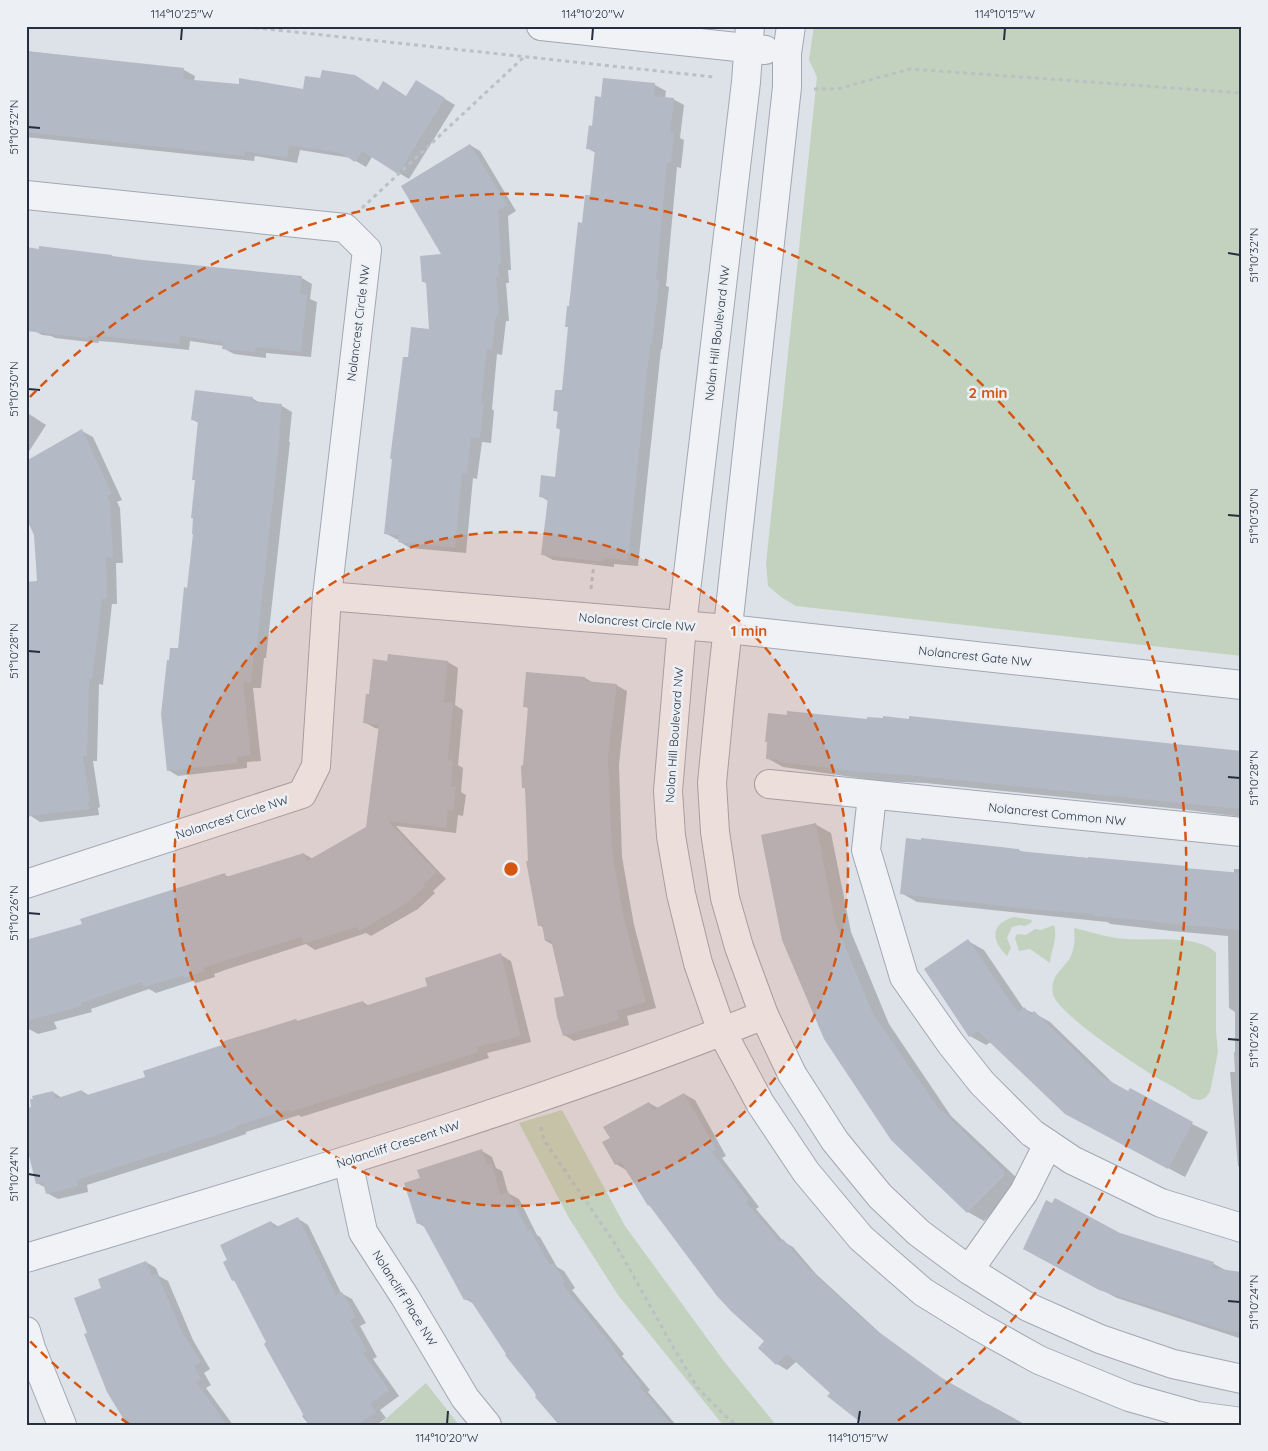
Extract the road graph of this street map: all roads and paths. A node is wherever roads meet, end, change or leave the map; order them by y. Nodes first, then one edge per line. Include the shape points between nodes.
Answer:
1 (239, 26) edge
2 (541, 26) edge
3 (749, 37) edge
4 (789, 39) edge
5 (525, 56) junction
6 (714, 77) dead end
7 (811, 90) dead end
8 (1242, 93) edge
9 (26, 194) edge
10 (345, 228) junction
11 (594, 563) dead end
12 (591, 589) dead end
13 (327, 596) junction
14 (706, 627) junction
15 (1242, 685) edge
16 (769, 784) dead end
17 (872, 796) junction
18 (1242, 832) edge
19 (26, 884) edge
20 (764, 1015) junction
21 (722, 1032) junction
22 (534, 1099) junction
23 (1048, 1144) junction
24 (348, 1161) junction
25 (1242, 1228) edge
26 (26, 1258) edge
27 (969, 1270) junction
28 (26, 1331) edge
29 (1242, 1379) edge
30 (1242, 1422) edge
31 (62, 1425) edge
32 (487, 1425) edge
33 (737, 1425) edge

1 - 5 path
2 - 3 street
3 - 4 street
3 - 14 street, Nolan Hill Boulevard NW
4 - 14 street, Nolan Hill Boulevard NW via 787,87
5 - 6 path
5 - 10 path via 368,202
7 - 8 path via 837,89 910,69
9 - 10 street
10 - 13 street, Nolancrest Circle NW via 367,250
11 - 12 path
13 - 14 street, Nolancrest Circle NW
13 - 19 street, Nolancrest Circle NW via 316,766 302,794
14 - 15 street, Nolancrest Gate NW
14 - 20 street, Nolan Hill Boulevard NW via 715,832 725,898
14 - 21 street, Nolan Hill Boulevard NW via 668,791 671,836 681,894 698,963
16 - 17 street, Nolancrest Common NW
17 - 18 street, Nolancrest Common NW
17 - 23 street via 866,850 904,977 982,1084 1032,1133
20 - 21 street, Nolancliff Crescent NW
20 - 27 street, Nolan Hill Boulevard NW via 792,1074 835,1141 880,1196 919,1233
21 - 22 street, Nolancliff Crescent NW
21 - 30 street, Nolan Hill Boulevard NW via 760,1103 806,1172 861,1238 923,1292 1039,1360 1129,1397 1197,1416
22 - 24 street, Nolancliff Crescent NW
22 - 33 path via 544,1140 616,1245 697,1387
23 - 25 street via 1072,1160 1162,1203
23 - 27 street via 1024,1192
24 - 26 street, Nolancliff Crescent NW
24 - 32 street, Nolancliff Place NW via 364,1232 465,1398
27 - 29 street, Nolan Hill Boulevard NW via 1028,1306 1100,1339 1173,1364
28 - 31 street

